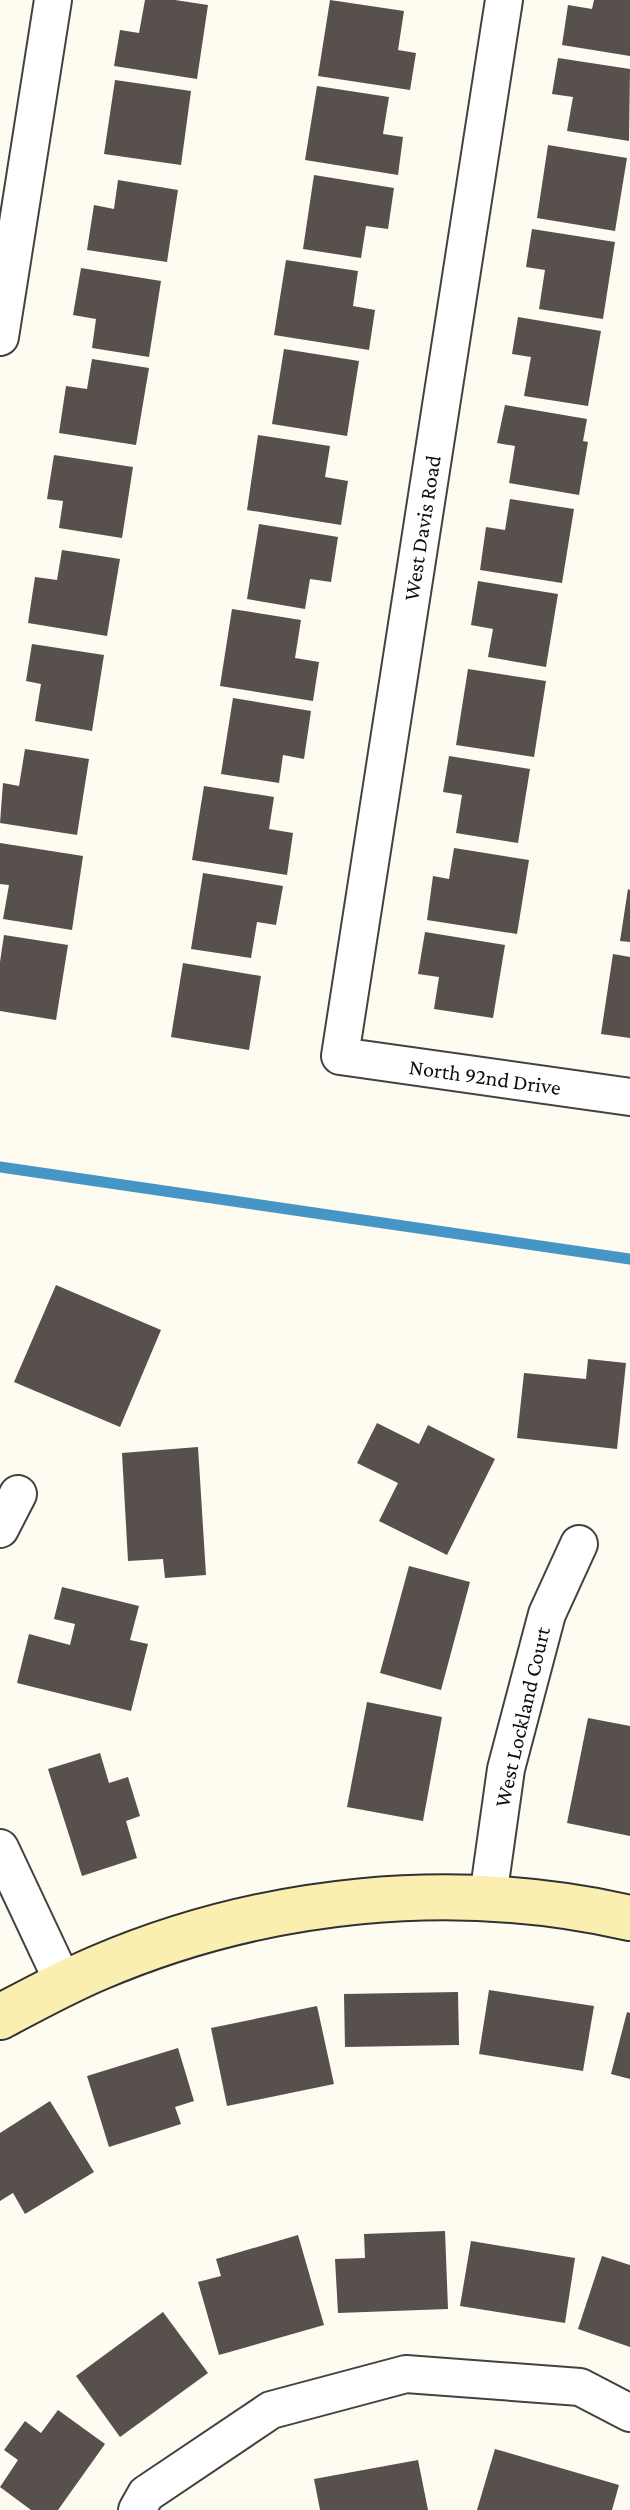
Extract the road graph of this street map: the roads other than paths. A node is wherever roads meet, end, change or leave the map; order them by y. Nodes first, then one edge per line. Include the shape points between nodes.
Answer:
1 (53, 0) edge
2 (504, 0) edge
3 (0, 337) edge
4 (340, 1056) joint
5 (630, 1097) edge
6 (18, 1494) dead end
7 (0, 1529) edge
8 (579, 1544) dead end
9 (0, 1848) edge
10 (488, 1897) junction
11 (630, 1918) edge
12 (64, 1984) junction
13 (0, 2017) edge
14 (630, 2413) edge
15 (137, 2510) edge

1 - 3 street
2 - 4 street, West Davis Road
4 - 5 street, North 92nd Drive
6 - 7 street
8 - 10 street, West Lockland Court via 547,1614 506,1769
9 - 12 street
10 - 11 street
10 - 12 street via 326,1905 235,1922 151,1948
12 - 13 street
14 - 15 street via 580,2387 406,2374 271,2410 146,2494

